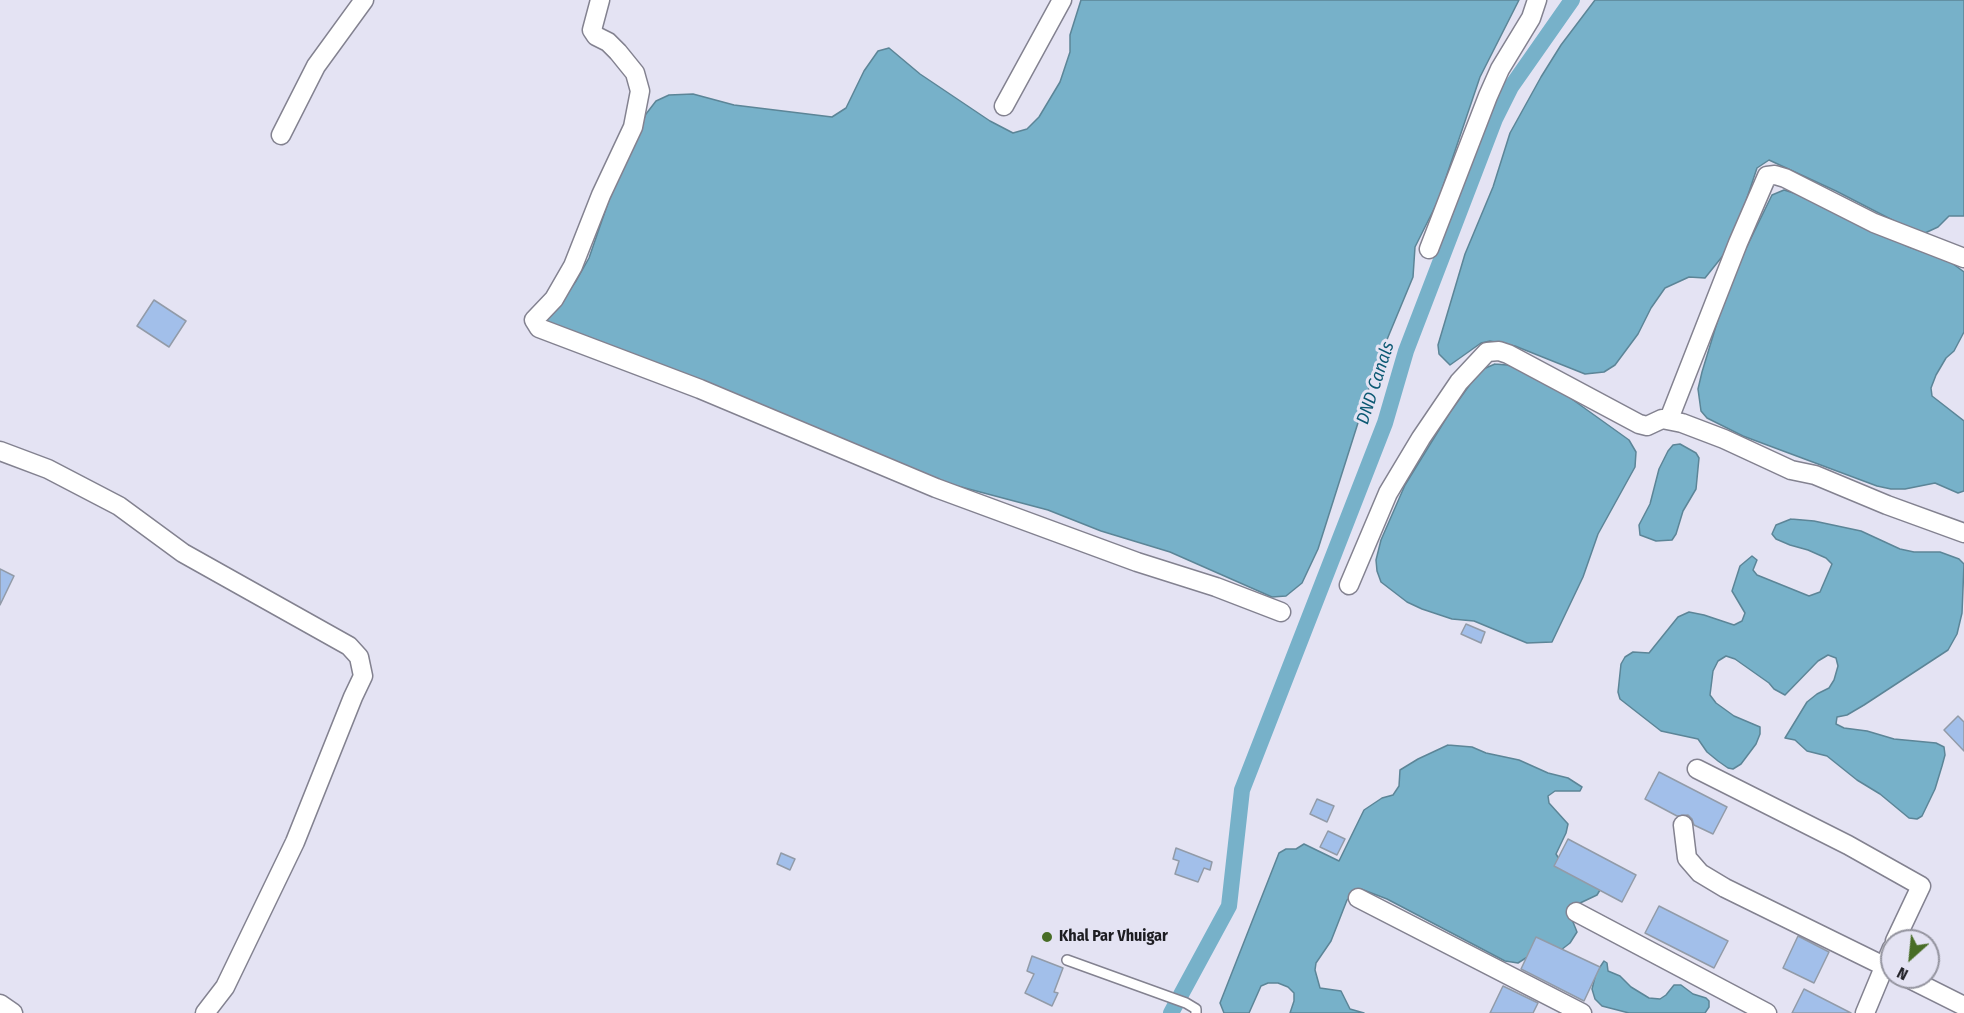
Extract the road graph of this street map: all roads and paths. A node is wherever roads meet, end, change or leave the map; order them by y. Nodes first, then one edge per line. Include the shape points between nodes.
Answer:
1 (364, 0) edge
2 (600, 0) edge
3 (1062, 0) edge
4 (1537, 0) edge
5 (1004, 105) dead end
6 (281, 135) dead end
7 (1429, 249) dead end
8 (1964, 258) edge
9 (1669, 420) junction
10 (0, 451) edge
11 (1964, 533) edge
12 (1349, 585) dead end
13 (1281, 612) dead end
14 (1697, 769) dead end
15 (1683, 825) dead end
16 (1358, 898) dead end
17 (1576, 912) dead end
18 (1901, 929) edge
19 (1067, 960) dead end
20 (1880, 964) edge
21 (1880, 984) edge
22 (1930, 989) edge
23 (0, 1004) edge
24 (1964, 1006) edge
25 (13, 1013) edge
26 (205, 1013) edge
27 (1196, 1013) edge
28 (1582, 1013) edge
29 (1767, 1013) edge
30 (1865, 1013) edge

1 - 6 street via 316,66
2 - 13 street via 592,30 635,73 640,91 633,127 573,266 554,299 534,320 539,328 700,389 936,488
3 - 5 street
4 - 7 street via 1488,96
8 - 9 street via 1874,223 1785,178 1767,176
9 - 11 street via 1724,439 1791,470 1815,475
9 - 12 street via 1647,426 1639,424 1508,354 1487,352 1459,382 1388,493
10 - 26 street via 48,469 119,506 183,554 349,645 359,657 363,676 295,842 225,987
14 - 18 street via 1921,886
15 - 20 street via 1687,858 1700,873
16 - 28 street
17 - 29 street
19 - 27 lane via 1186,1003
21 - 30 street
22 - 24 street
23 - 25 street

